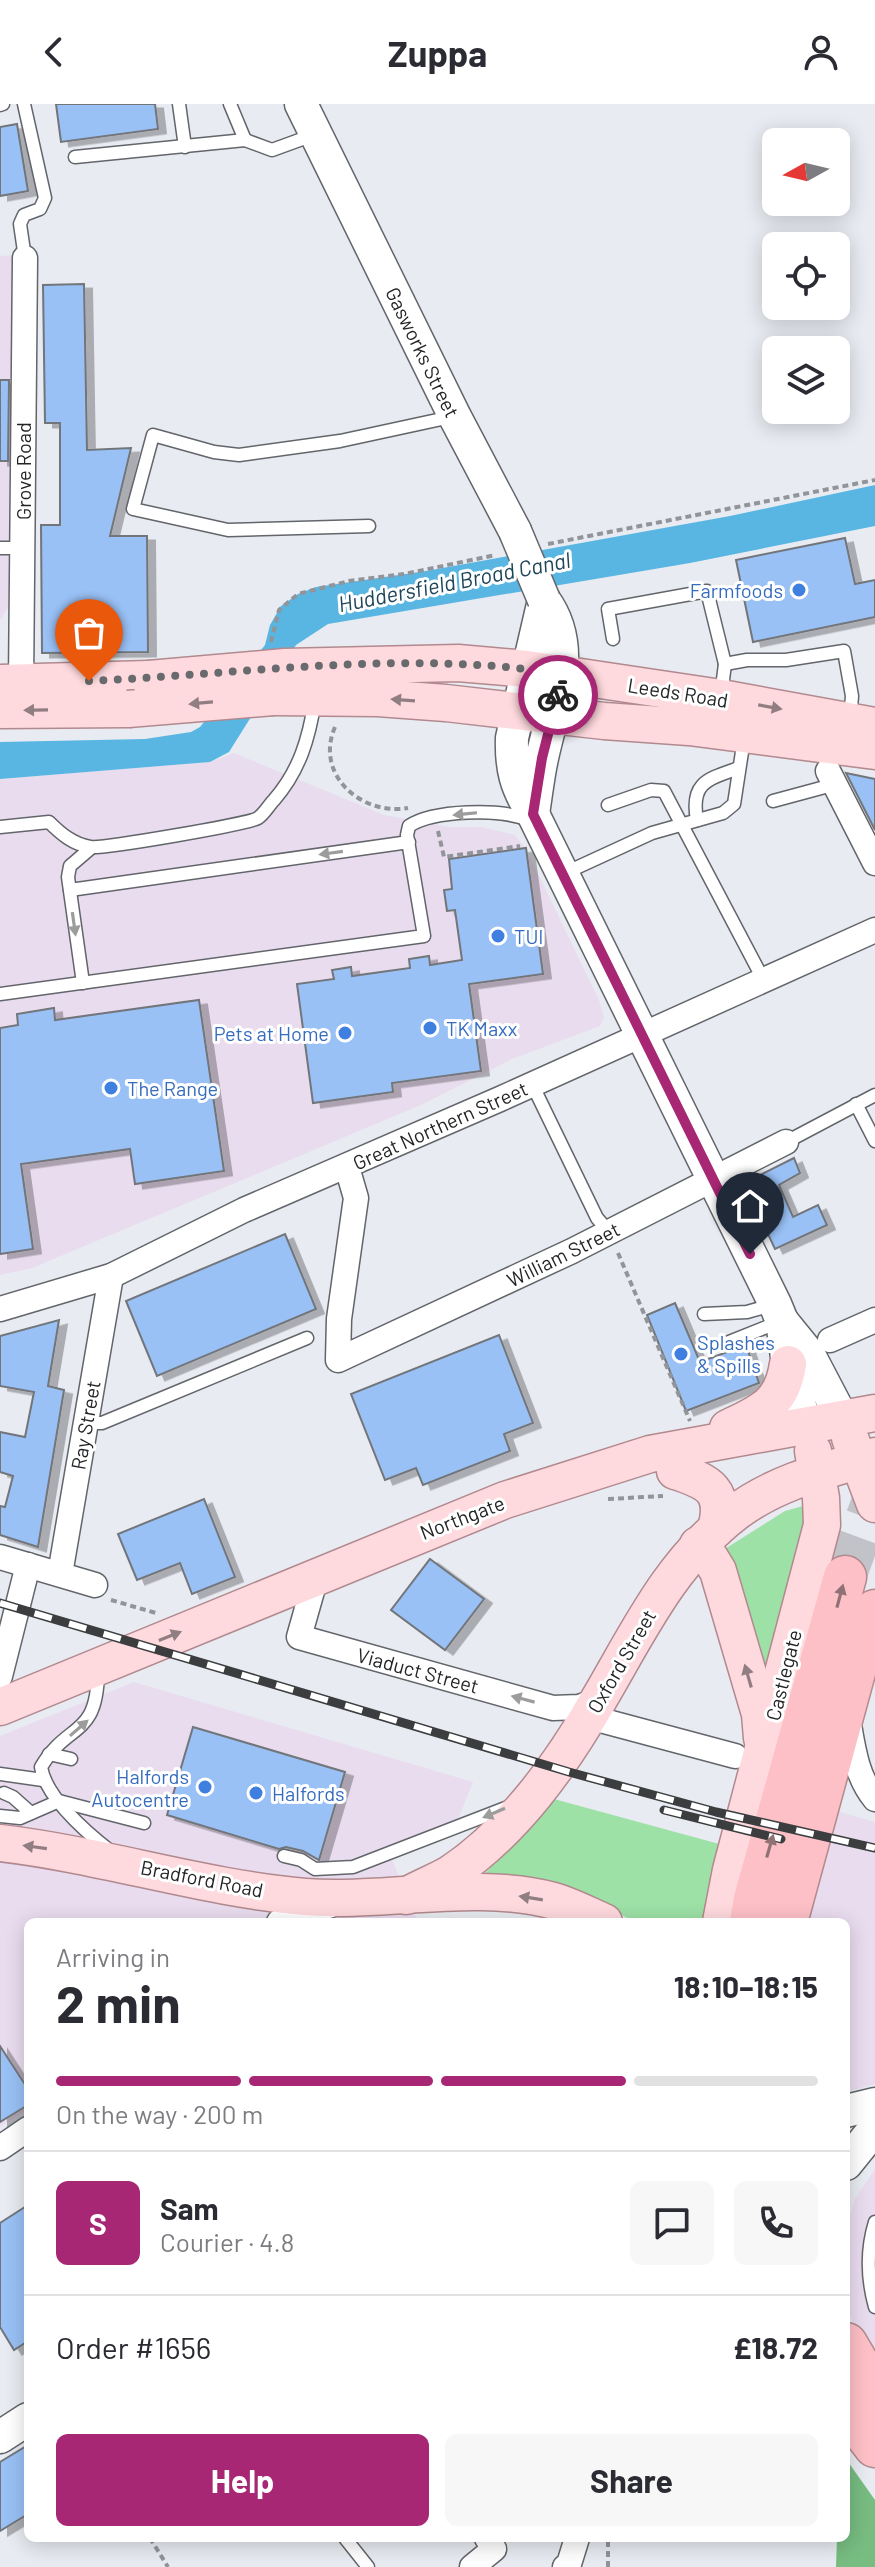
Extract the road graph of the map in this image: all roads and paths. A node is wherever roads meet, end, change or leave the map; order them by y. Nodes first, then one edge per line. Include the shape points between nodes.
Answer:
1 (24, 104) edge
2 (179, 104) edge
3 (230, 104) edge
4 (301, 104) edge
5 (316, 134) junction
6 (245, 140) junction
7 (185, 147) junction
8 (75, 157) dead end
9 (25, 258) joint
10 (455, 417) junction
11 (875, 480) edge
12 (369, 526) dead end
13 (519, 543) junction
14 (11, 548) edge
15 (544, 600) junction
16 (613, 639) dead end
17 (527, 669) junction
18 (563, 674) junction
19 (300, 676) junction
20 (723, 681) junction
21 (7, 692) edge
22 (517, 711) junction
23 (552, 715) junction
24 (863, 723) edge
25 (335, 727) dead end
26 (875, 751) edge
27 (742, 752) junction
28 (832, 778) joint
29 (773, 801) dead end
30 (419, 805) dead end
31 (608, 805) dead end
32 (434, 817) junction
33 (697, 820) junction
34 (681, 825) junction
35 (0, 827) edge
36 (539, 827) junction
37 (409, 842) junction
38 (91, 848) junction
39 (875, 863) edge
40 (562, 874) junction
41 (70, 890) junction
42 (875, 930) edge
43 (763, 979) junction
44 (83, 983) junction
45 (0, 994) edge
46 (642, 1034) junction
47 (532, 1084) junction
48 (875, 1095) edge
49 (856, 1104) junction
50 (875, 1141) edge
51 (786, 1142) joint
52 (347, 1167) junction
53 (713, 1179) junction
54 (609, 1232) junction
55 (111, 1276) junction
56 (0, 1309) edge
57 (778, 1312) junction
58 (704, 1314) dead end
59 (875, 1320) edge
60 (307, 1338) dead end
61 (830, 1340) dead end
62 (724, 1344) dead end
63 (788, 1364) junction
64 (858, 1416) edge
65 (86, 1423) junction
66 (698, 1443) junction
67 (812, 1450) junction
68 (867, 1458) edge
69 (675, 1471) junction
70 (546, 1488) junction
71 (713, 1490) junction
72 (599, 1501) dead end
73 (875, 1504) edge
74 (707, 1537) junction
75 (0, 1557) edge
76 (28, 1565) junction
77 (60, 1574) junction
78 (316, 1577) junction
79 (860, 1580) edge
80 (95, 1585) joint
81 (870, 1620) edge
82 (198, 1625) junction
83 (98, 1666) junction
84 (0, 1676) edge
85 (845, 1705) junction
86 (0, 1707) edge
87 (594, 1709) junction
88 (49, 1754) junction
89 (749, 1754) junction
90 (71, 1759) dead end
91 (0, 1774) edge
92 (43, 1780) junction
93 (4, 1793) dead end
94 (533, 1796) junction
95 (875, 1799) edge
96 (59, 1801) junction
97 (31, 1813) junction
98 (0, 1816) edge
99 (144, 1823) dead end
100 (0, 1843) edge
101 (284, 1856) dead end
102 (126, 1863) junction
103 (406, 1896) junction
104 (352, 1899) junction
105 (292, 1918) edge
106 (594, 1918) edge
107 (722, 1918) edge
108 (752, 1918) edge
109 (787, 1918) edge
110 (875, 2104) edge
111 (850, 2110) edge
112 (875, 2128) edge
113 (24, 2132) edge
114 (0, 2148) edge
115 (850, 2159) edge
116 (875, 2222) edge
117 (875, 2307) edge
118 (850, 2351) edge
119 (875, 2393) edge
120 (850, 2413) edge
121 (24, 2422) edge
122 (0, 2437) edge
123 (875, 2446) edge
124 (152, 2542) edge
125 (348, 2542) edge
126 (576, 2542) edge
127 (608, 2542) edge
128 (495, 2551) edge
129 (568, 2566) edge
130 (168, 2567) edge
131 (368, 2567) edge
132 (472, 2567) edge
133 (608, 2567) edge

1 - 9 lane via 45,198 40,209 24,215 20,224
2 - 7 lane
3 - 6 lane
4 - 5 street, Gasworks Street
5 - 6 lane via 272,150
5 - 10 street, Gasworks Street
6 - 7 lane
7 - 8 lane
9 - 14 street, Grove Road
10 - 12 lane via 239,455 153,435 133,509 228,530
10 - 13 street, Gasworks Street
11 - 13 path
13 - 15 street, Gasworks Street, bridge
13 - 19 path via 404,574 298,594 279,610
14 - 21 street, Grove Road
15 - 17 street
15 - 18 street, Gasworks Street via 559,627
16 - 20 lane via 608,609 707,591
17 - 18 main road, Leeds Road
17 - 19 main road, Leeds Road via 458,663
17 - 22 street
18 - 20 main road, Leeds Road
18 - 23 street, Gasworks Street
19 - 21 main road, Leeds Road, bridge via 149,679
19 -> 21 main road, Leeds Road, bridge via 128,709
22 -> 19 main road, Leeds Road via 405,700
19 - 38 lane via 311,726 287,785 257,819
20 -> 24 main road, Leeds Road
20 - 24 lane via 747,660 844,651
22 - 23 main road, Leeds Road
22 - 36 street via 512,758 518,789
23 - 27 main road, Leeds Road via 689,727
23 - 36 street, Gasworks Street
25 - 30 path via 332,764 342,787 364,802 392,810
26 - 27 main road, Leeds Road
27 - 33 lane via 699,787
27 - 33 lane via 734,804
28 - 29 lane
28 - 39 street
31 - 34 lane via 658,789
36 -> 32 lane via 521,817 487,812
32 - 36 path via 444,857
32 - 37 lane via 409,826
33 - 34 lane
34 - 40 lane
34 - 43 lane
35 - 38 lane via 49,822 65,838
36 - 40 street
37 -> 41 lane
37 - 44 lane via 424,936
38 - 41 lane via 70,866
40 - 46 street
41 -> 44 lane
42 - 43 street, Great Northern Street
43 - 46 street, Great Northern Street
44 - 45 lane
46 - 47 street, Great Northern Street
46 - 53 street
47 - 52 street, Great Northern Street
47 - 54 lane via 597,1218
48 - 49 lane
49 - 50 lane
49 - 51 lane
51 - 53 street, William Street
52 - 54 street, William Street via 356,1198 338,1360
52 - 55 street, Great Northern Street via 244,1210
53 - 54 street, William Street
53 - 57 street
54 - 66 path
55 - 56 street, Great Northern Street
55 - 65 street, Ray Street
57 - 58 lane
57 - 62 lane
57 - 63 street
57 - 64 street
59 - 61 street
60 - 65 lane via 102,1423
63 - 66 main road via 772,1403
63 - 67 street
64 - 67 main road, Northgate
64 - 68 main road
65 - 77 street, Ray Street
66 - 67 main road, Northgate
66 - 70 main road, Northgate
67 - 68 main road
67 - 69 main road via 762,1453
67 - 74 main road, Oxford Street via 772,1490
67 - 89 main road, Castlegate via 822,1525
68 - 73 main road
69 - 70 main road
69 - 71 main road
70 - 78 main road, Northgate
71 - 72 path via 697,1497 686,1492
71 - 74 main road via 721,1511
74 - 87 main road, Oxford Street via 675,1571
89 -> 74 main road via 760,1714 718,1571 707,1553
75 - 76 street
76 - 77 street
76 - 84 street
77 - 80 street
78 - 82 main road, Northgate
87 -> 78 street, Viaduct Street via 553,1708 299,1637
79 - 81 main road, Castlegate
108 -> 79 highway, Castlegate
80 - 82 path via 106,1598
81 - 85 highway, Castlegate
83 -> 82 main road, Northgate
83 - 86 main road
88 -> 83 lane via 90,1719
85 - 95 street via 859,1770
85 - 109 highway, Castlegate
87 - 89 street, Viaduct Street
87 - 94 main road, Oxford Street
88 - 90 lane
88 - 92 lane via 41,1767
89 - 107 main road, Castlegate
91 - 92 lane
92 - 96 lane
93 - 97 lane
94 -> 101 lane via 353,1867 315,1869
94 - 103 main road, Oxford Street via 498,1835 449,1874
96 - 97 lane
96 - 99 lane
96 - 102 lane
97 - 98 lane
102 -> 100 main road, Bradford Road
102 - 104 main road, Bradford Road via 250,1889
103 - 104 main road, Bradford Road
106 -> 103 main road, Bradford Road via 553,1901 501,1893
104 - 105 street
110 - 111 street
112 - 115 street
113 - 114 street
116 - 117 lane via 867,2280
118 - 119 highway
120 - 123 highway
121 - 122 street
124 - 130 path
125 - 131 lane
126 - 129 street
127 - 133 path
128 - 132 street

